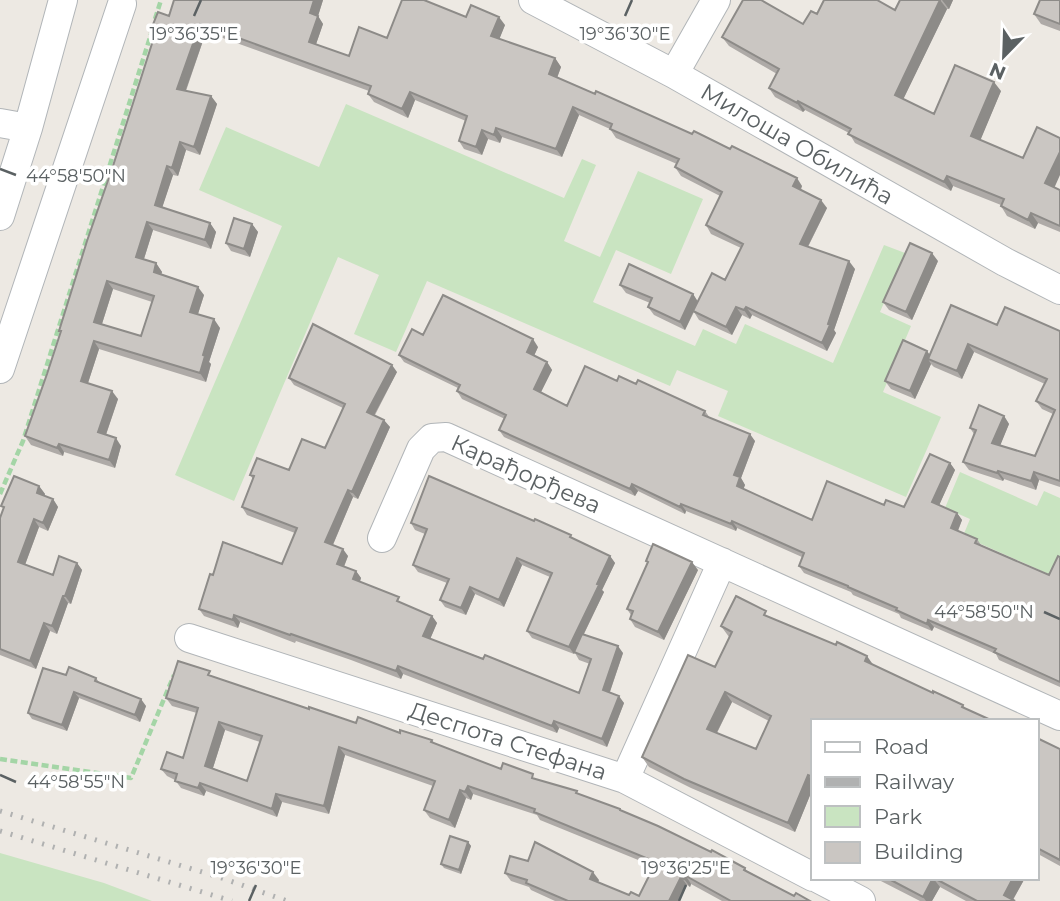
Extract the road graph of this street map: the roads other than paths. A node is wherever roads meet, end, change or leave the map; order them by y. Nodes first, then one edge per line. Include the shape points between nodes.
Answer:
1 (63, 0) edge
2 (76, 0) edge
3 (533, 0) edge
4 (716, 0) edge
5 (122, 4) dead end
6 (47, 62) junction
7 (674, 74) junction
8 (0, 123) edge
9 (28, 128) junction
10 (0, 216) edge
11 (1060, 290) edge
12 (2, 356) edge
13 (382, 538) dead end
14 (722, 562) junction
15 (189, 638) road end
16 (1060, 716) edge
17 (625, 779) junction
18 (811, 875) edge
19 (821, 880) edge
20 (861, 901) edge

1 - 6 street
2 - 6 street
3 - 7 street, Милоша Обилића
4 - 7 street
5 - 12 street
6 - 9 street
7 - 11 street, Милоша Обилића
8 - 9 street
9 - 10 street
13 - 14 street, Карађорђева via 421,449 432,438 446,437
14 - 16 street, Карађорђева
14 - 17 street
15 - 17 street, Деспота Стефана
17 - 18 street, Деспота Стефана
19 - 20 street, Деспота Стефана

